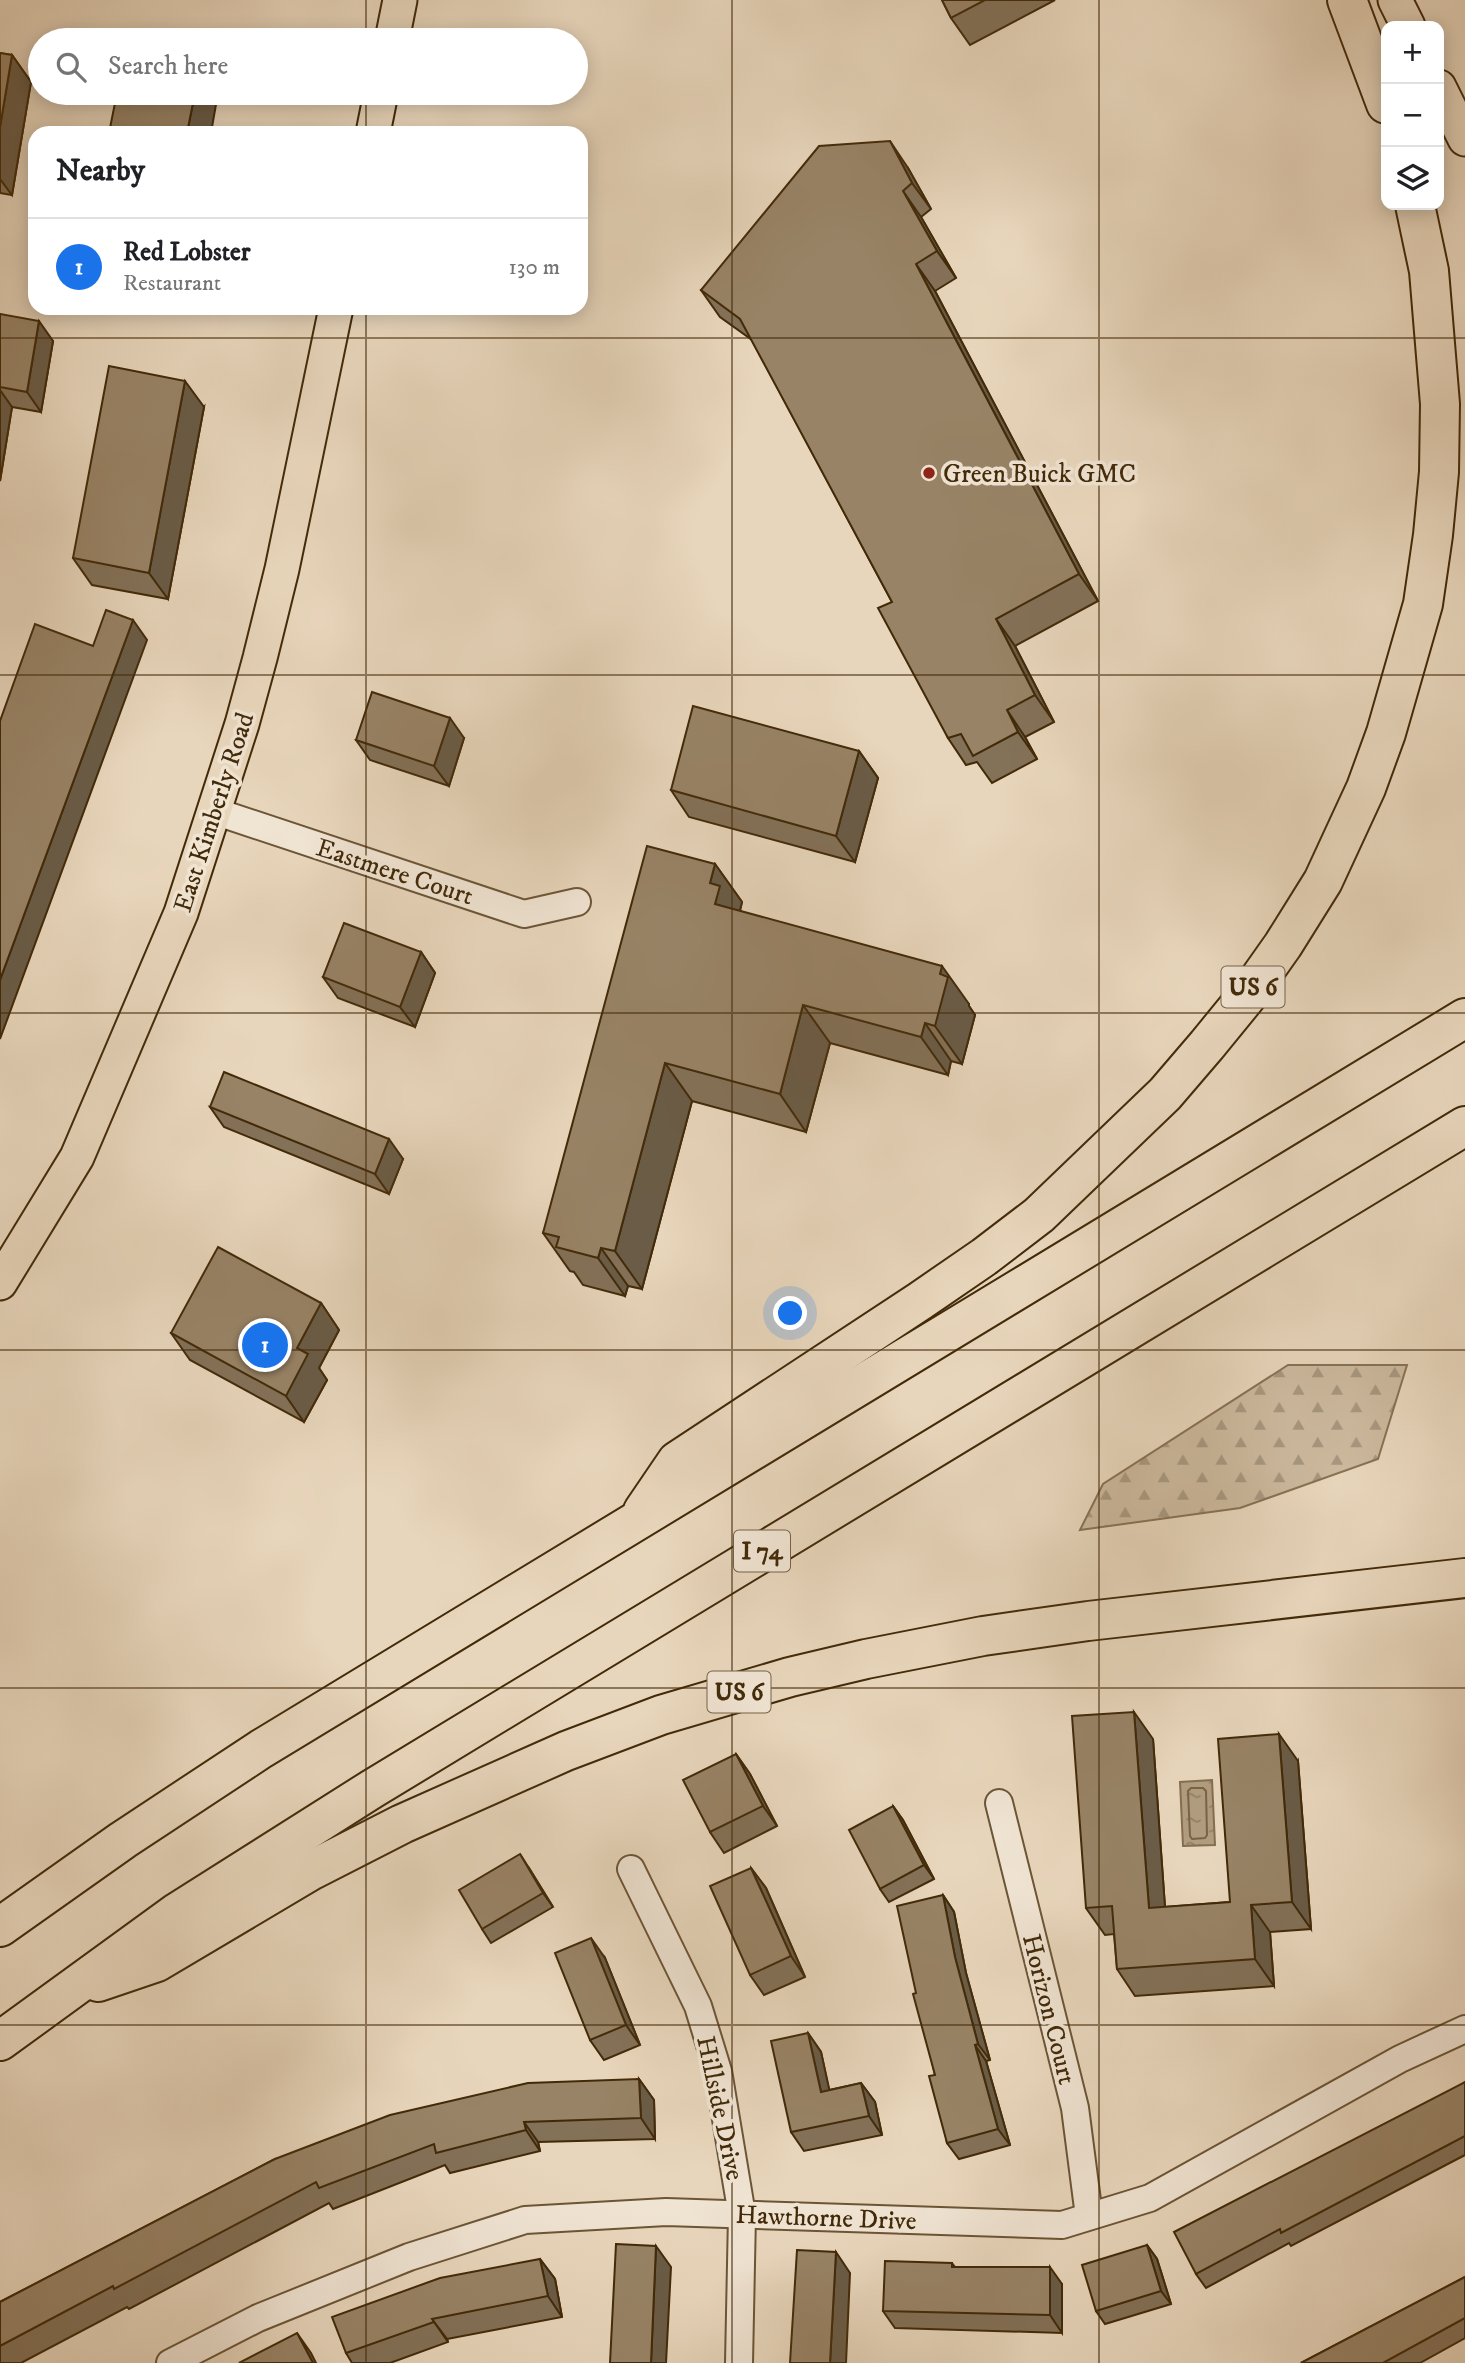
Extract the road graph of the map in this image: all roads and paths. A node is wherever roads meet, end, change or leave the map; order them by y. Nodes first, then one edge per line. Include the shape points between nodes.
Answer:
1 (400, 0) edge
2 (1347, 0) edge
3 (1395, 0) edge
4 (1406, 21) edge
5 (394, 28) edge
6 (1381, 91) edge
7 (1444, 97) edge
8 (379, 105) edge
9 (374, 126) edge
10 (1465, 139) edge
11 (1416, 210) edge
12 (335, 315) edge
13 (214, 811) junction
14 (577, 902) dead end
15 (1465, 1018) edge
16 (1465, 1126) edge
17 (0, 1283) edge
18 (636, 1521) junction
19 (1465, 1578) edge
20 (999, 1803) dead end
21 (631, 1868) dead end
22 (0, 1927) edge
23 (69, 1991) junction
24 (1465, 2029) edge
25 (0, 2041) edge
26 (742, 2215) junction
27 (1089, 2216) junction
28 (170, 2363) edge
29 (739, 2363) edge

1 - 5 main road
2 - 6 highway
3 - 4 main road
7 - 10 main road
8 - 9 main road
11 - 18 highway, US 6 via 1430,271 1440,404 1433,535 1423,604 1386,733 1323,881 1283,946 1207,1045 1165,1094 1039,1215 984,1257 677,1461
12 - 13 main road, East Kimberly Road via 282,569
13 - 14 street, Eastmere Court via 524,914
13 - 17 main road, East Kimberly Road via 176,925 77,1157
15 - 18 highway
16 - 23 highway, I 74 via 372,1789 176,1913
18 - 22 highway via 261,1749
19 - 23 highway, US 6 via 983,1636 866,1658 713,1699 637,1724 477,1789 312,1871 158,1962
20 - 27 street, Horizon Court via 1075,2108
21 - 26 street, Hillside Drive via 698,2006 714,2058
23 - 25 highway, I 74
24 - 27 street, Hawthorne Drive via 1400,2059 1150,2198
26 - 27 street, Hawthorne Drive via 1062,2225
26 - 28 street, Hawthorne Drive via 666,2212 525,2220 409,2257 258,2318
26 - 29 street, Hillside Drive

